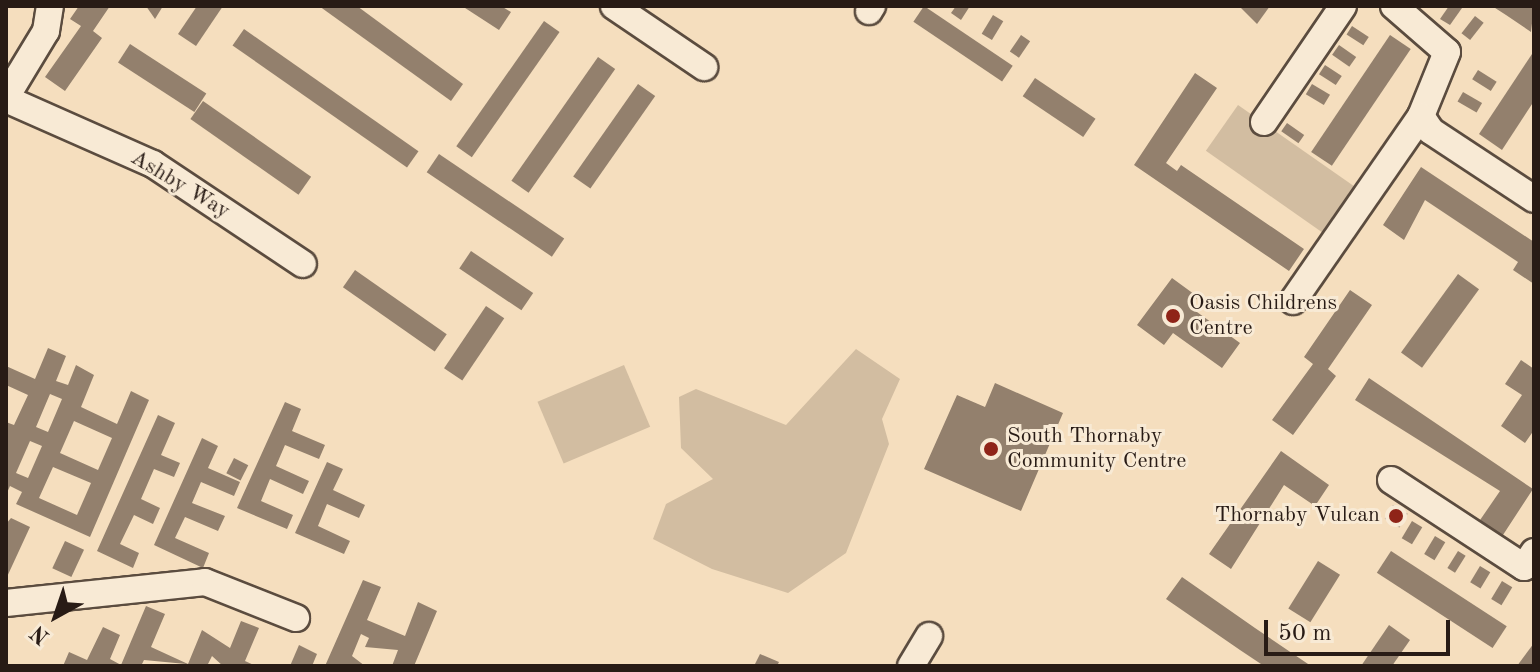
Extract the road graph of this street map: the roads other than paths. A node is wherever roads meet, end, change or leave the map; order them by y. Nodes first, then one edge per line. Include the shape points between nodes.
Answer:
1 (50, 6) edge
2 (614, 6) edge
3 (1343, 6) edge
4 (1394, 6) edge
5 (704, 67) dead end
6 (6, 98) edge
7 (1421, 116) junction
8 (1264, 122) dead end
9 (1534, 199) edge
10 (303, 264) dead end
11 (1293, 301) dead end
12 (1391, 480) dead end
13 (1534, 552) edge
14 (6, 603) edge
15 (296, 618) dead end
16 (929, 636) dead end
17 (911, 666) edge

1 - 6 street via 46,31
2 - 5 street
3 - 8 street
4 - 7 street via 1441,39 1447,52
6 - 10 street, Ashby Way via 153,164
7 - 9 street via 1431,131
7 - 11 street
12 - 13 street via 1524,567
14 - 15 street via 205,582
16 - 17 street

